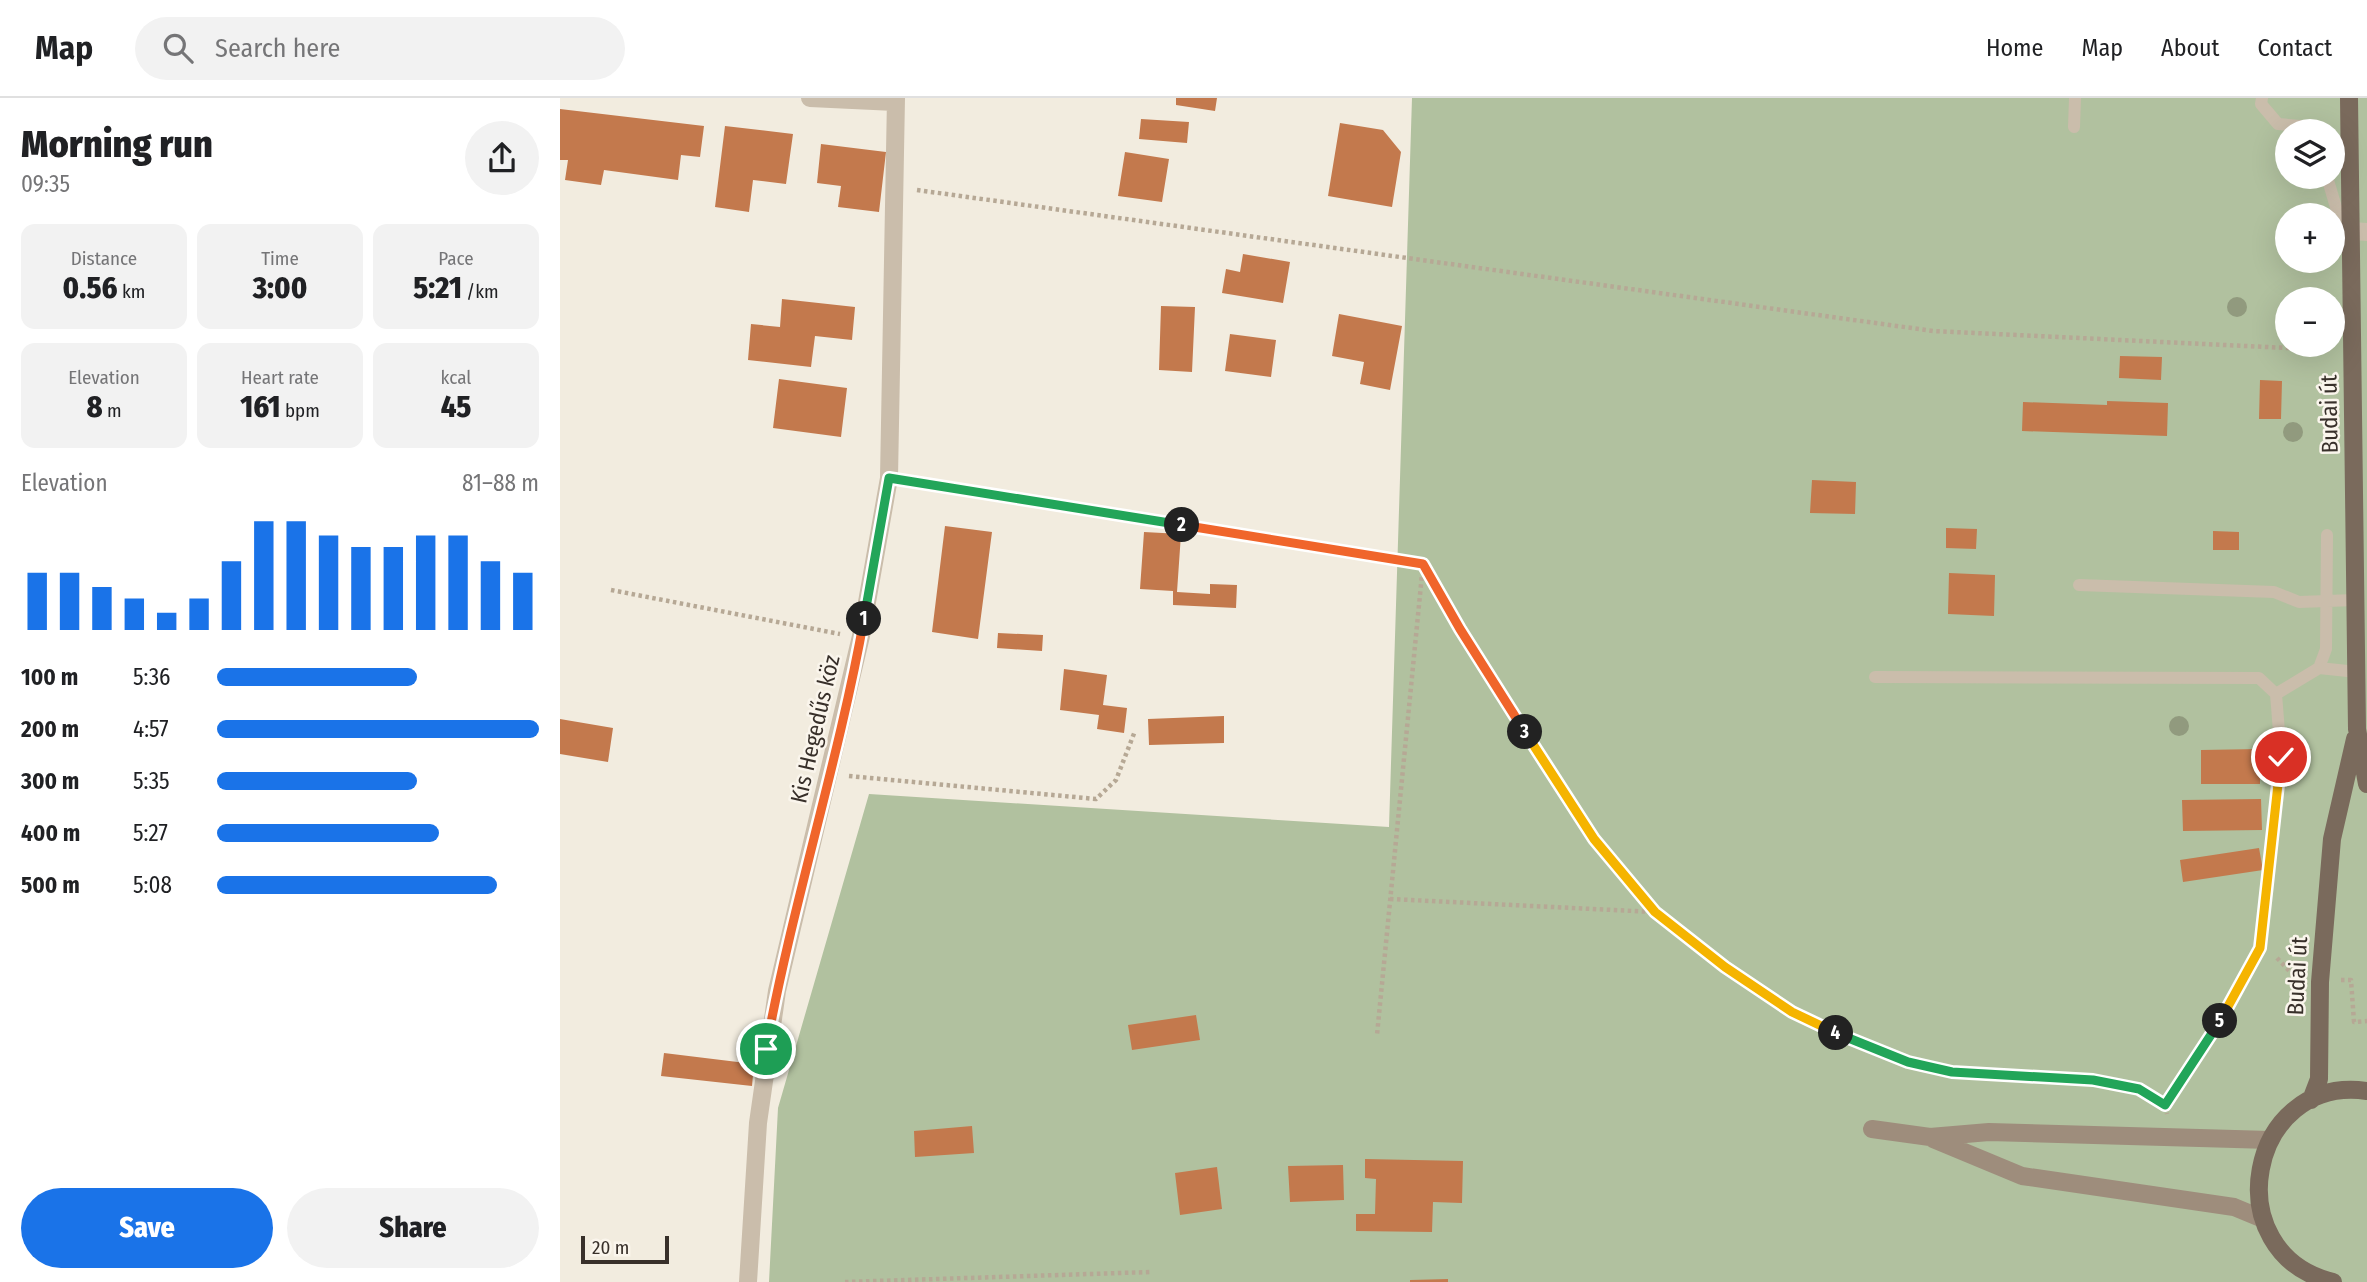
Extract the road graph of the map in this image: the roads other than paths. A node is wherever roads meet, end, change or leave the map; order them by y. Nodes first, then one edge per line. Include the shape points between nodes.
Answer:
1 (810, 98) edge
2 (2075, 98) edge
3 (2262, 98) edge
4 (2349, 98) edge
5 (895, 100) edge
6 (2275, 120) edge
7 (2074, 127) dead end
8 (2331, 189) edge
9 (2359, 232) edge
10 (2352, 261) junction
11 (2327, 535) dead end
12 (2079, 585) dead end
13 (2355, 600) junction
14 (2328, 603) junction
15 (2361, 632) edge
16 (2319, 668) junction
17 (2357, 672) junction
18 (1875, 677) dead end
19 (2276, 694) junction
20 (2357, 729) junction
21 (2367, 784) edge
22 (2260, 948) road end
23 (2367, 1091) edge
24 (2311, 1100) junction
25 (1872, 1129) dead end
26 (1930, 1138) junction
27 (2270, 1140) junction
28 (2263, 1219) junction
29 (2310, 1277) edge
30 (748, 1282) edge
31 (2333, 1282) edge

1 - 5 street
2 - 7 lane
3 - 6 lane via 2261,104
4 - 9 main road, Budai út
5 - 30 street, Kis Hegedűs köz via 889,478 831,774 776,991 766,1049
8 - 10 lane
9 - 10 main road, Budai út
10 - 13 main road, Budai út
11 - 14 lane
12 - 14 lane via 2274,592 2300,602
13 - 14 lane
13 - 15 main road, Budai út
14 - 16 lane via 2326,649
15 - 17 main road, Budai út
16 - 17 lane
16 - 19 lane
17 - 20 main road, Budai út
18 - 19 lane via 2259,678
19 - 22 lane via 2281,757
20 - 21 main road, Budai út
20 - 24 main road, Budai út via 2332,839 2319,982 2319,1079
23 - 24 main road via 2344,1091
24 - 27 main road via 2287,1117
25 - 26 street
26 - 27 street via 1989,1132
26 - 28 street via 2022,1176 2234,1207
27 - 28 main road via 2258,1179
28 - 29 main road via 2287,1258
29 - 31 main road

